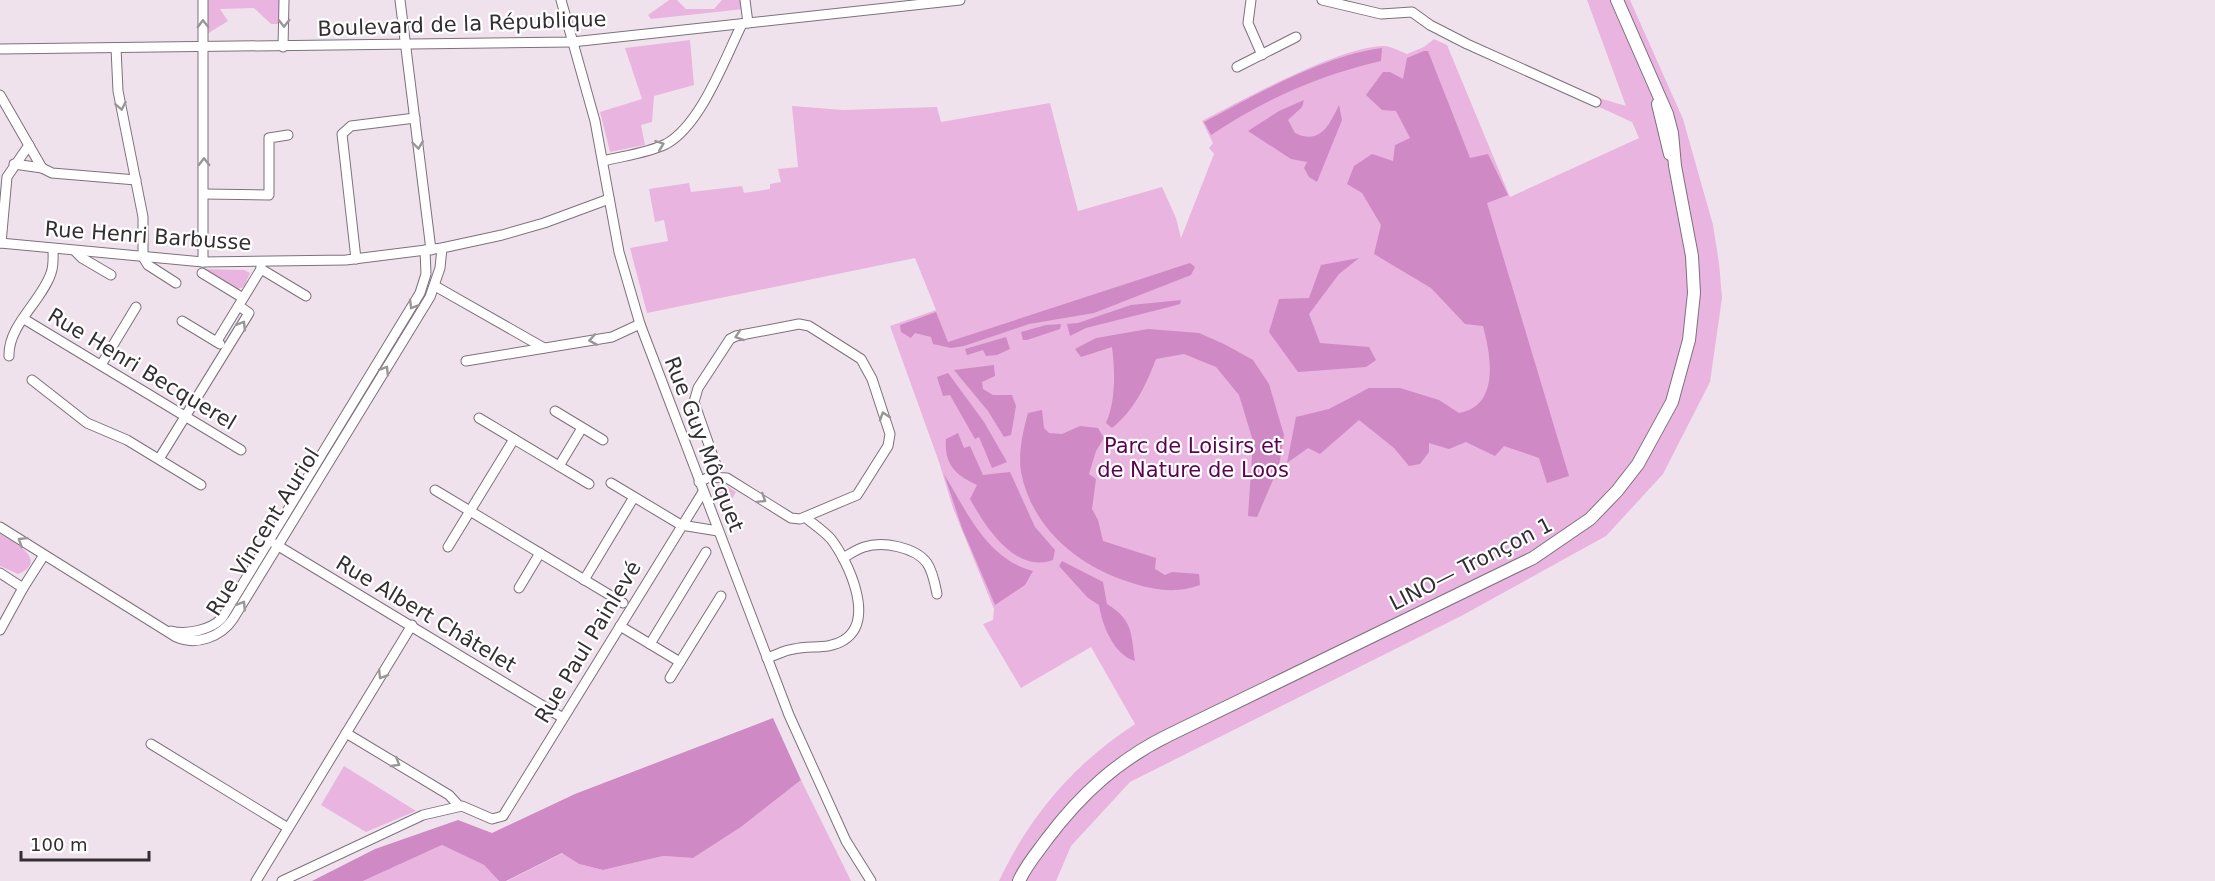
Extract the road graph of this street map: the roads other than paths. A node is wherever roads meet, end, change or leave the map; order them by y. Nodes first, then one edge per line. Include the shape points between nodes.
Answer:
1 (202, 0) edge
2 (284, 0) edge
3 (400, 0) edge
4 (561, 0) edge
5 (745, 0) edge
6 (960, 0) edge
7 (1251, 0) edge
8 (1322, 0) edge
9 (1617, 0) edge
10 (745, 23) junction
11 (1296, 38) dead end
12 (572, 42) junction
13 (406, 45) junction
14 (204, 47) junction
15 (283, 47) junction
16 (116, 48) junction
17 (0, 49) edge
18 (1262, 55) junction
19 (1237, 68) dead end
20 (0, 95) edge
21 (1596, 102) dead end
22 (415, 118) junction
23 (288, 135) dead end
24 (28, 145) junction
25 (603, 161) junction
26 (14, 164) junction
27 (42, 168) junction
28 (136, 180) junction
29 (204, 194) junction
30 (609, 199) junction
31 (0, 243) edge
32 (442, 248) junction
33 (53, 249) junction
34 (428, 250) junction
35 (76, 252) junction
36 (143, 257) junction
37 (356, 259) junction
38 (203, 262) junction
39 (261, 266) junction
40 (202, 273) dead end
41 (111, 275) dead end
42 (176, 283) dead end
43 (435, 286) junction
44 (306, 296) dead end
45 (241, 302) junction
46 (136, 307) dead end
47 (24, 319) junction
48 (182, 321) dead end
49 (640, 324) junction
50 (217, 341) junction
51 (227, 348) junction
52 (544, 348) junction
53 (9, 356) dead end
54 (466, 361) dead end
55 (101, 365) junction
56 (32, 380) dead end
57 (555, 411) dead end
58 (185, 416) junction
59 (479, 418) dead end
60 (582, 428) junction
61 (514, 439) junction
62 (603, 440) dead end
63 (241, 450) dead end
64 (159, 459) junction
65 (559, 466) junction
66 (709, 477) junction
67 (699, 482) junction
68 (611, 483) dead end
69 (589, 484) dead end
70 (201, 485) dead end
71 (435, 490) dead end
72 (703, 492) junction
73 (634, 497) junction
74 (470, 511) junction
75 (806, 518) junction
76 (681, 525) junction
77 (0, 527) edge
78 (718, 531) junction
79 (274, 543) junction
80 (448, 547) dead end
81 (706, 552) dead end
82 (540, 553) junction
83 (44, 555) junction
84 (843, 558) junction
85 (0, 573) edge
86 (584, 580) junction
87 (24, 588) junction
88 (519, 588) dead end
89 (937, 594) dead end
90 (720, 596) dead end
91 (623, 603) dead end
92 (412, 625) junction
93 (620, 626) junction
94 (0, 630) edge
95 (650, 644) junction
96 (767, 658) junction
97 (680, 662) junction
98 (670, 678) dead end
99 (563, 718) junction
100 (346, 733) junction
101 (151, 744) dead end
102 (459, 806) junction
103 (288, 828) junction
104 (1047, 840) junction
105 (256, 881) edge
106 (282, 881) edge
107 (871, 881) edge
108 (1019, 881) edge
109 (1029, 881) edge

14 -> 1 street
2 -> 15 street
3 - 13 street, Rue Vincent Auriol
4 - 12 street, Rue Guy Môcquet
5 - 10 street
6 - 10 street, Boulevard de la République
7 - 18 street via 1248,23
8 - 21 street via 1381,15 1412,12 1472,47
9 - 104 main road, LINO— Tronçon 1 via 1668,118 1693,267 1692,317 1675,393 1654,439 1632,473 1573,532 1533,558 1139,750 1089,789
10 - 12 street, Boulevard de la République
25 -> 10 street via 659,147 677,135 706,96
11 - 18 street
12 - 13 street, Boulevard de la République
12 - 25 street, Rue Guy Môcquet
13 - 15 street, Boulevard de la République
13 - 22 street, Rue Vincent Auriol
14 - 15 street, Boulevard de la République
14 - 16 street, Boulevard de la République
29 -> 14 street
16 - 17 street, Boulevard de la République
16 -> 28 street via 118,91
18 - 19 street
20 - 24 street
22 -> 34 street, Rue Vincent Auriol
22 - 37 street via 351,126 342,134
23 - 29 street via 269,138 269,195
24 - 26 street
24 - 27 street
25 - 30 street, Rue Guy Môcquet
26 - 27 street
26 - 31 street via 6,180
27 - 28 street via 52,173
28 - 36 street via 144,225
29 - 38 street
30 - 32 street, Rue Henri Barbusse via 534,226
30 - 49 street, Rue Guy Môcquet via 621,262
31 - 33 street, Rue Henri Barbusse
32 - 34 street, Rue Henri Barbusse
32 - 43 street, Rue Vincent Auriol
33 - 35 street, Rue Henri Barbusse
33 - 47 street via 48,280
34 - 37 street, Rue Henri Barbusse
34 -> 79 street, Rue Vincent Auriol via 422,289
35 - 36 street, Rue Henri Barbusse
35 - 41 street
36 - 38 street, Rue Henri Barbusse
36 - 42 street via 148,265
37 - 39 street, Rue Henri Barbusse
38 - 39 street, Rue Henri Barbusse
39 - 44 street
39 - 45 street
40 - 45 street
43 - 52 street
79 -> 43 street, Rue Vincent Auriol
45 - 50 street
51 -> 45 street via 249,313
46 - 55 street
47 - 53 street via 11,340
47 - 55 street, Rue Henri Becquerel
48 - 50 street
49 -> 52 street via 612,337
49 - 67 street, Rue Guy Môcquet
50 - 51 street
51 - 58 street
52 - 54 street
55 - 58 street, Rue Henri Becquerel
56 - 64 street via 87,423
57 - 60 street
58 - 63 street, Rue Henri Becquerel
58 - 64 street
59 - 61 street
60 - 62 street
60 - 65 street
61 - 65 street
61 - 74 street
64 - 70 street
65 - 69 street
66 - 67 street
66 -> 75 street via 726,478 791,518
75 -> 66 street via 857,495 888,446 890,434 872,379 861,359 808,326 793,324 736,336 724,346 698,388 694,402 716,465
67 - 72 street, Rue Guy Môcquet
68 - 73 street
71 - 74 street
72 - 76 street, Rue Paul Painlevé
72 - 78 street, Rue Guy Môcquet
73 - 76 street
73 - 86 street
74 - 80 street
74 - 82 street
75 - 84 street via 825,533
76 - 78 street
76 - 93 street, Rue Paul Painlevé
83 -> 77 street
78 - 96 street, Rue Guy Môcquet
79 - 83 street, Rue Vincent Auriol via 220,620 183,633 160,627
79 - 92 street, Rue Albert Châtelet
81 - 95 street
82 - 86 street
82 - 88 street
83 - 87 street
84 - 89 street via 874,545 912,551 929,567
84 - 96 street via 857,599 852,633 837,644 793,649
85 - 87 street
86 - 91 street
87 - 94 street
90 - 97 street
92 - 99 street, Rue Albert Châtelet
92 -> 100 street
93 - 95 street
93 - 99 street, Rue Paul Painlevé
95 - 97 street
96 - 107 street, Rue Guy Môcquet via 841,832
97 - 98 street
99 - 102 street, Rue Paul Painlevé via 506,812 492,819
100 -> 102 street via 449,795
100 - 103 street
101 - 103 street
102 - 106 street via 417,817
103 - 105 street
104 - 108 main road, LINO— Tronçon 1
104 - 109 main road, LINO— Tronçon 1

